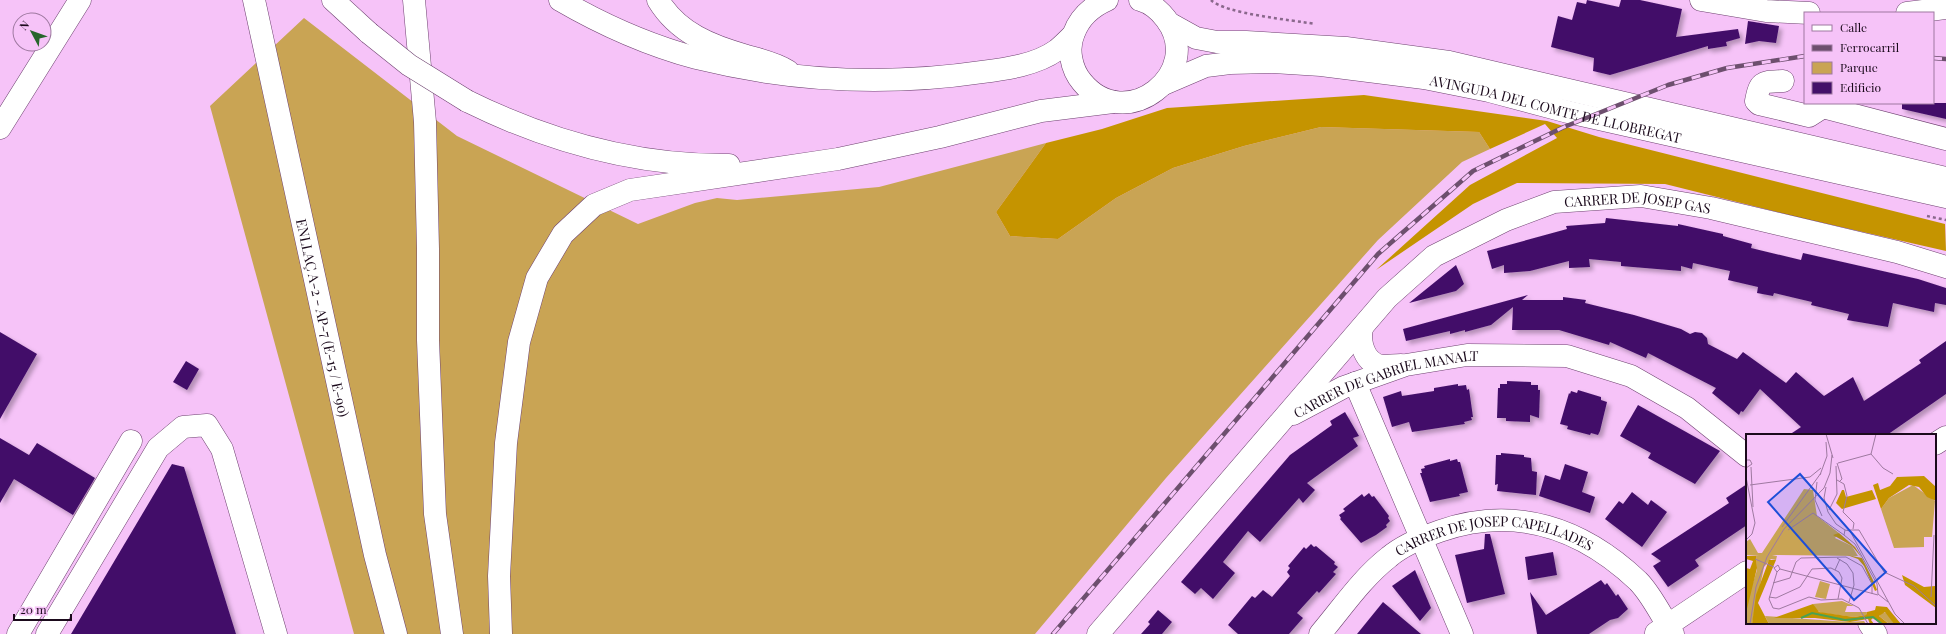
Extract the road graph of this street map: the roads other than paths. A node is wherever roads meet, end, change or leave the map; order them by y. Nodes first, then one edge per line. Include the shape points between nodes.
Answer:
1 (80, 0) edge
2 (254, 0) edge
3 (333, 0) edge
4 (414, 0) edge
5 (560, 0) edge
6 (658, 0) edge
7 (1107, 0) edge
8 (1140, 0) edge
9 (1701, 0) edge
10 (1766, 6) edge
11 (1946, 8) edge
12 (1163, 12) edge
13 (1804, 12) edge
14 (1915, 12) edge
15 (1072, 36) junction
16 (795, 76) junction
17 (1783, 81) dead end
18 (1164, 84) junction
19 (1113, 102) junction
20 (0, 128) edge
21 (1946, 139) edge
22 (824, 162) junction
23 (1946, 178) edge
24 (1946, 197) edge
25 (1946, 267) edge
26 (1362, 328) junction
27 (1406, 366) junction
28 (1355, 383) junction
29 (1282, 420) junction
30 (1946, 437) edge
31 (131, 441) dead end
32 (1936, 443) edge
33 (1746, 455) edge
34 (1421, 539) junction
35 (1746, 573) edge
36 (1870, 624) edge
37 (1665, 631) edge
38 (18, 634) edge
39 (47, 634) edge
40 (276, 634) edge
41 (396, 634) edge
42 (452, 634) edge
43 (501, 634) edge
44 (1098, 634) edge
45 (1320, 634) edge
46 (1462, 634) edge
47 (1876, 634) edge

1 - 20 main road
2 - 41 main road, ENLLAÇ A-2 - AP-7 (E-15 / E-90) via 375,555
3 - 22 main road, bridge via 410,65 467,101 530,129 599,151 666,162 707,165
4 - 42 main road via 425,122 428,340 435,514
5 - 16 main road via 619,31 697,58 751,70
6 - 16 main road via 673,20 695,37 717,48 778,64
7 - 15 main road via 1085,14
8 - 12 main road, AVINGUDA DEL COMTE DE LLOBREGAT
9 - 10 main road
10 - 13 main road
11 - 14 main road
12 - 18 main road via 1174,35 1176,48 1171,73
12 - 23 main road, AVINGUDA DEL COMTE DE LLOBREGAT via 1196,38 1217,42 1346,48 1449,62
15 - 16 main road via 1057,50 1029,63 963,75 913,80
15 - 19 main road via 1072,58 1079,78 1088,89
17 - 21 main road via 1764,82 1756,102 1809,116 1823,107
18 - 19 main road via 1141,100
18 - 24 main road, AVINGUDA DEL COMTE DE LLOBREGAT via 1206,66 1273,62 1322,65 1424,78
19 - 22 main road via 1041,111 940,137
22 - 43 main road via 630,190 594,205 563,234 537,278 520,342 506,443 499,576
25 - 26 main road, CARRER DE JOSEP GAS via 1897,252 1727,212 1641,196 1554,202 1506,220 1434,256 1387,298
26 - 27 main road via 1360,336 1368,359 1380,366
26 - 29 main road, CARRER DE JOSEP GAS
27 - 28 main road, CARRER DE GABRIEL MANALT
27 - 33 main road, CARRER DE GABRIEL MANALT via 1467,355 1567,356 1631,376 1687,408
28 - 29 main road, CARRER DE GABRIEL MANALT
28 - 34 main road
29 - 44 main road, CARRER DE GABRIEL MANALT
30 - 32 main road
31 - 38 main road
34 - 37 main road, CARRER DE JOSEP CAPELLADES via 1451,527 1486,520 1522,521 1547,526 1584,540 1639,582
34 - 45 main road, CARRER DE JOSEP CAPELLADES via 1390,556 1379,566
34 - 46 main road
35 - 37 main road
36 - 47 main road
39 - 40 main road via 158,448 183,427 207,425 222,449

